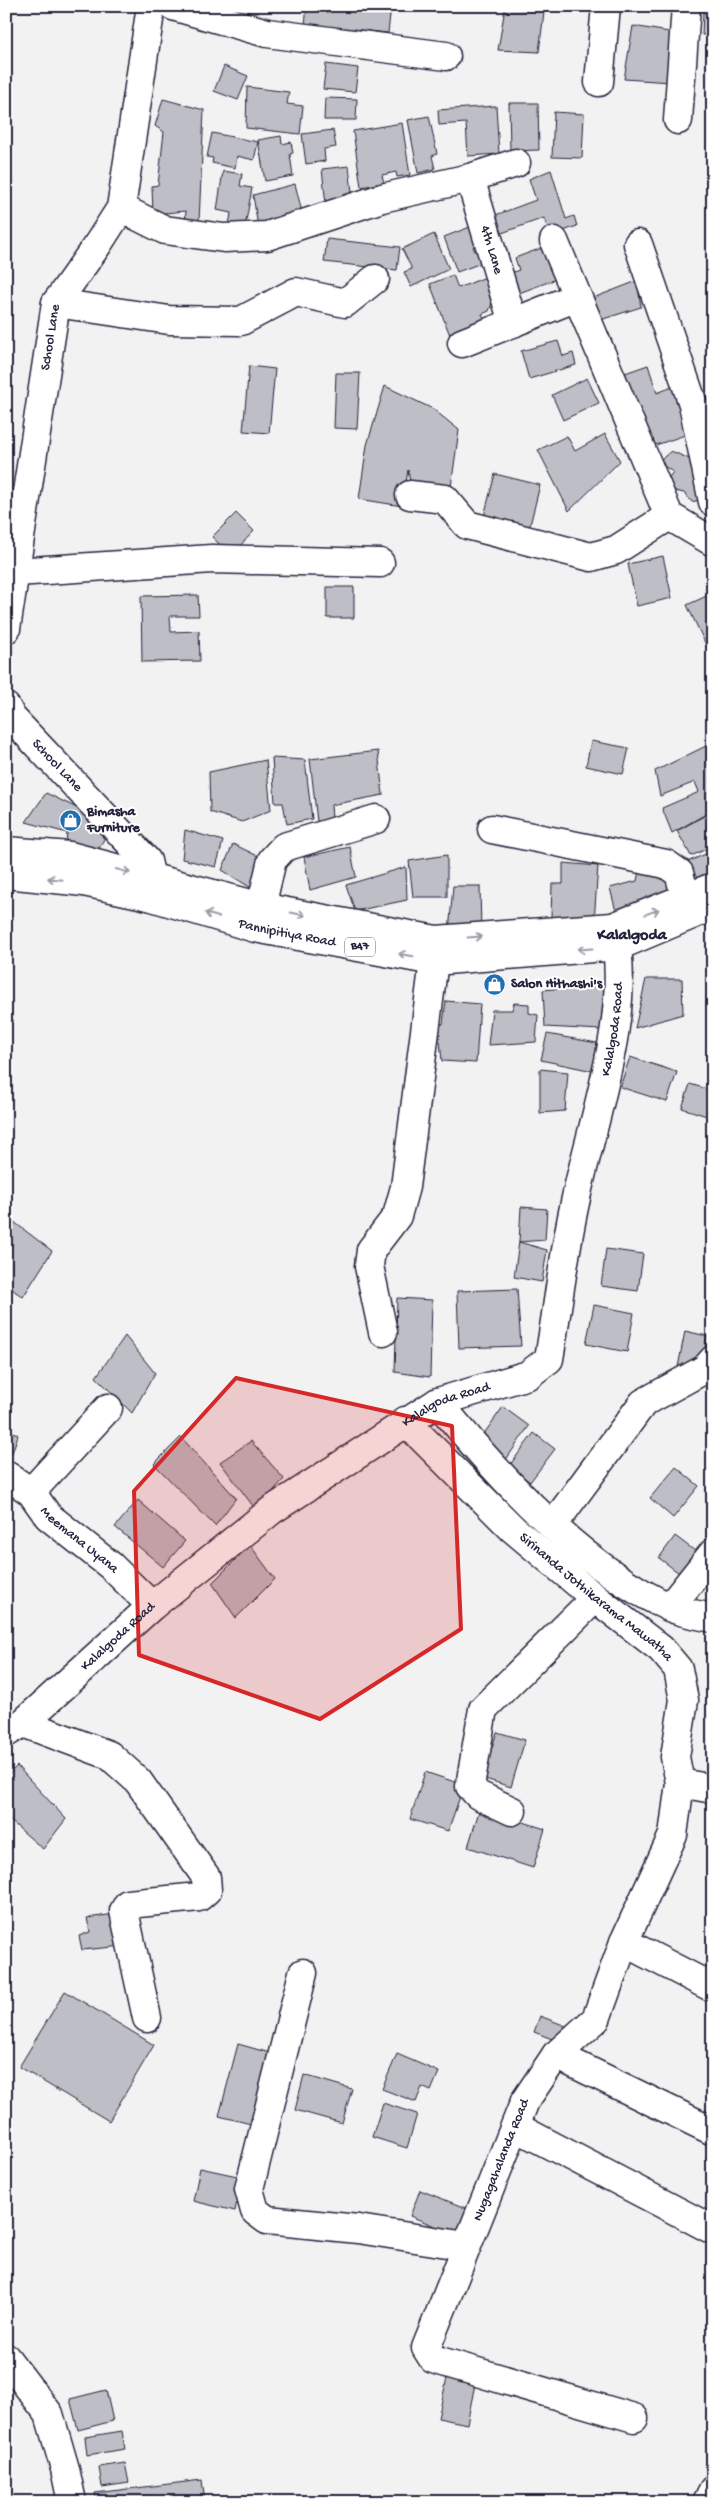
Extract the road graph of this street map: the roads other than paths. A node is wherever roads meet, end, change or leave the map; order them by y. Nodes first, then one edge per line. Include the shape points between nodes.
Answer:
1 (151, 6) edge
2 (173, 6) edge
3 (606, 6) edge
4 (686, 6) edge
5 (446, 56) dead end
6 (599, 82) dead end
7 (678, 120) dead end
8 (516, 163) dead end
9 (470, 178) junction
10 (121, 208) junction
11 (554, 241) dead end
12 (638, 244) dead end
13 (375, 279) dead end
14 (577, 297) junction
15 (56, 302) junction
16 (513, 323) junction
17 (462, 343) dead end
18 (410, 495) dead end
19 (713, 502) edge
20 (668, 516) junction
21 (713, 542) edge
22 (380, 563) dead end
23 (16, 572) junction
24 (6, 629) edge
25 (6, 707) edge
26 (376, 819) dead end
27 (492, 829) dead end
28 (6, 851) edge
29 (6, 874) edge
30 (150, 887) junction
31 (713, 887) edge
32 (686, 898) junction
33 (713, 906) edge
34 (266, 908) junction
35 (615, 937) junction
36 (434, 960) junction
37 (383, 1332) dead end
38 (713, 1360) edge
39 (438, 1402) junction
40 (108, 1408) dead end
41 (405, 1421) junction
42 (6, 1475) edge
43 (31, 1492) junction
44 (553, 1526) junction
45 (713, 1553) edge
46 (595, 1598) junction
47 (152, 1606) junction
48 (670, 1608) junction
49 (713, 1618) edge
50 (14, 1728) edge
51 (680, 1783) junction
52 (713, 1789) edge
53 (512, 1811) dead end
54 (624, 1942) junction
55 (303, 1973) dead end
56 (713, 1988) edge
57 (147, 2018) dead end
58 (556, 2054) junction
59 (516, 2127) junction
60 (713, 2131) edge
61 (713, 2230) edge
62 (466, 2246) junction
63 (6, 2358) edge
64 (634, 2418) dead end
65 (713, 2490) edge
66 (72, 2502) edge
67 (708, 2502) edge

1 - 10 street, School Lane
2 - 5 street via 267,33
3 - 6 street
4 - 7 street
8 - 9 street
9 - 10 street via 382,198 267,236 224,238 165,230
9 - 16 street, 4th Lane
10 - 15 street, School Lane
11 - 14 street
12 - 19 street via 693,404
13 - 15 street via 345,303 296,292 241,321 169,320
14 - 16 street
14 - 20 street
15 - 23 street, School Lane
16 - 17 street
18 - 20 street via 445,499 467,526 591,557 616,550
20 - 21 street
22 - 23 street via 212,560
23 - 24 street, School Lane
25 - 30 street, School Lane via 12,718 147,862
26 - 34 street via 284,847 272,860 264,894
27 - 32 street via 666,864 679,873
28 -> 30 street, Pannipitiya Road / B47 via 70,856
30 -> 29 street, Pannipitiya Road / B47
30 - 34 street, Pannipitiya Road / B47
36 -> 30 street, Pannipitiya Road / B47 via 254,928
31 - 32 street, Pannipitiya Road / B47
35 -> 32 street, Pannipitiya Road / B47
33 - 35 street, Pannipitiya Road / B47
34 -> 35 street, Pannipitiya Road / B47 via 436,940
35 -> 36 street, Pannipitiya Road / B47
35 - 39 street, Kalalgoda Road via 617,1024 575,1200 549,1359 528,1375
36 - 37 street via 405,1187 397,1216 371,1250 369,1266
38 - 44 street via 705,1369 643,1404
39 - 41 street, Kalalgoda Road
39 - 44 street via 471,1442
40 - 43 street
41 - 46 street, Sirinanda Jothikarama Mawatha via 514,1529
41 - 47 street, Kalalgoda Road via 272,1510
42 - 43 street, Meemana Uyana
43 - 47 street, Meemana Uyana via 48,1516 111,1566
44 - 48 street via 622,1582
45 - 48 street
46 - 51 street, Sirinanda Jothikarama Mawatha via 661,1649 678,1669 684,1700 675,1757
46 - 53 street via 483,1709 470,1786 478,1795
47 - 50 street, Kalalgoda Road
48 - 49 street
50 - 57 street via 109,1754 138,1782 206,1877 207,1890 199,1897 128,1904 124,1911
51 - 52 street
51 - 54 street, Nugagahalanda Road via 672,1835
54 - 56 street
54 - 58 street, Nugagahalanda Road via 596,2019
55 - 62 street via 250,2189 255,2211 267,2220
58 - 59 street, Nugagahalanda Road via 525,2101
58 - 60 street
59 - 61 street
59 - 62 street, Nugagahalanda Road
62 - 64 street, Nugagahalanda Road via 426,2348 433,2359
63 - 66 street via 49,2414
65 - 67 street

